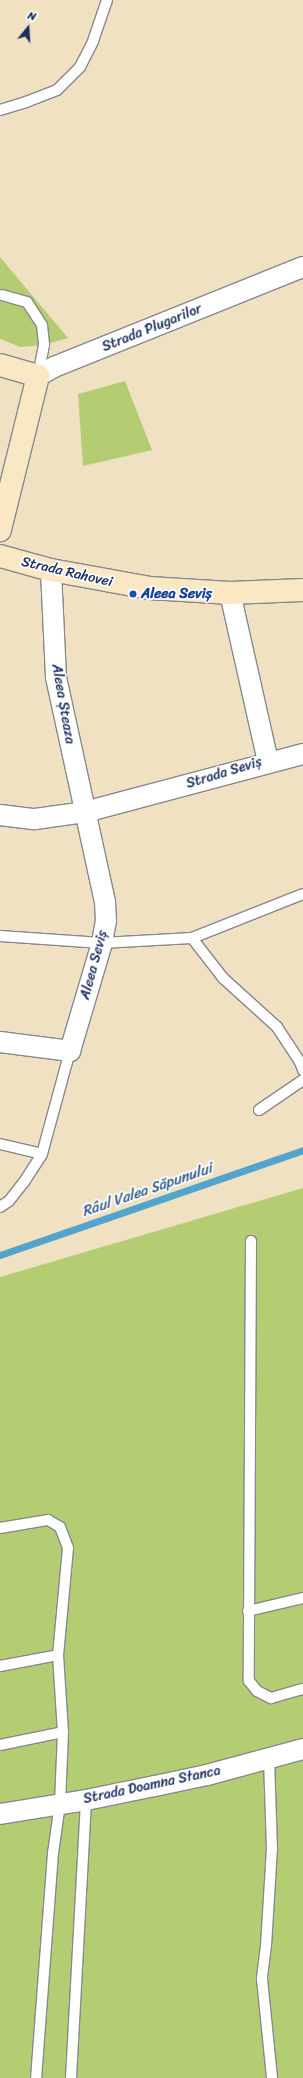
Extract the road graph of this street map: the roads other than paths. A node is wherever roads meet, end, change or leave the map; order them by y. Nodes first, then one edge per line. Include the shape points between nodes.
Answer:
1 (106, 0) edge
2 (0, 110) edge
3 (303, 267) edge
4 (2, 295) dead end
5 (0, 365) edge
6 (38, 376) junction
7 (0, 530) edge
8 (0, 556) edge
9 (51, 570) junction
10 (303, 590) edge
11 (230, 593) junction
12 (303, 754) edge
13 (268, 762) junction
14 (85, 812) junction
15 (0, 815) edge
16 (303, 894) edge
17 (0, 936) edge
18 (192, 938) junction
19 (102, 943) junction
20 (0, 1042) edge
21 (70, 1051) junction
22 (303, 1070) edge
23 (303, 1080) edge
24 (260, 1110) dead end
25 (0, 1144) edge
26 (42, 1154) junction
27 (0, 1207) edge
28 (251, 1241) dead end
29 (0, 1528) edge
30 (303, 1598) edge
31 (248, 1611) junction
32 (58, 1655) junction
33 (0, 1666) edge
34 (303, 1690) edge
35 (63, 1732) junction
36 (0, 1744) edge
37 (303, 1748) edge
38 (269, 1759) junction
39 (86, 1800) junction
40 (60, 1804) junction
41 (0, 1814) edge
42 (36, 2078) edge
43 (71, 2078) edge
44 (272, 2078) edge

1 - 2 lane via 93,41 80,67 57,90
3 - 6 street, Strada Plugarilor via 54,367
4 - 6 lane via 27,302 42,325 44,345
5 - 6 street
6 - 7 street
8 - 9 street, Strada Rahovei
9 - 11 street, Strada Rahovei via 150,588
9 - 14 street, Aleea Șteaza via 56,677
10 - 11 street, Strada Rahovei
11 - 13 street, Strada Seviș
12 - 13 street
13 - 14 street, Strada Seviș
14 - 15 street via 35,819
14 - 19 street, Aleea Seviș via 105,902 106,921
16 - 18 lane
17 - 19 lane
18 - 19 lane
18 - 22 lane via 223,978 277,1027
19 - 21 street, Aleea Seviș
20 - 21 street
21 - 26 lane, Aleea Seviș
23 - 24 lane
25 - 26 lane
26 - 27 lane, Aleea Seviș via 9,1201
28 - 31 lane
29 - 32 lane via 48,1520 60,1527 68,1548
30 - 31 lane
31 - 34 lane via 249,1681 257,1691 271,1698
32 - 33 lane
32 - 35 lane
35 - 36 lane
35 - 40 lane
37 - 38 street, Strada Doamna Stanca
38 - 39 street, Strada Doamna Stanca
38 - 44 lane via 272,1848 262,1979
39 - 40 street, Strada Doamna Stanca
39 - 43 lane
40 - 41 street, Strada Doamna Stanca
40 - 42 lane via 53,1853

